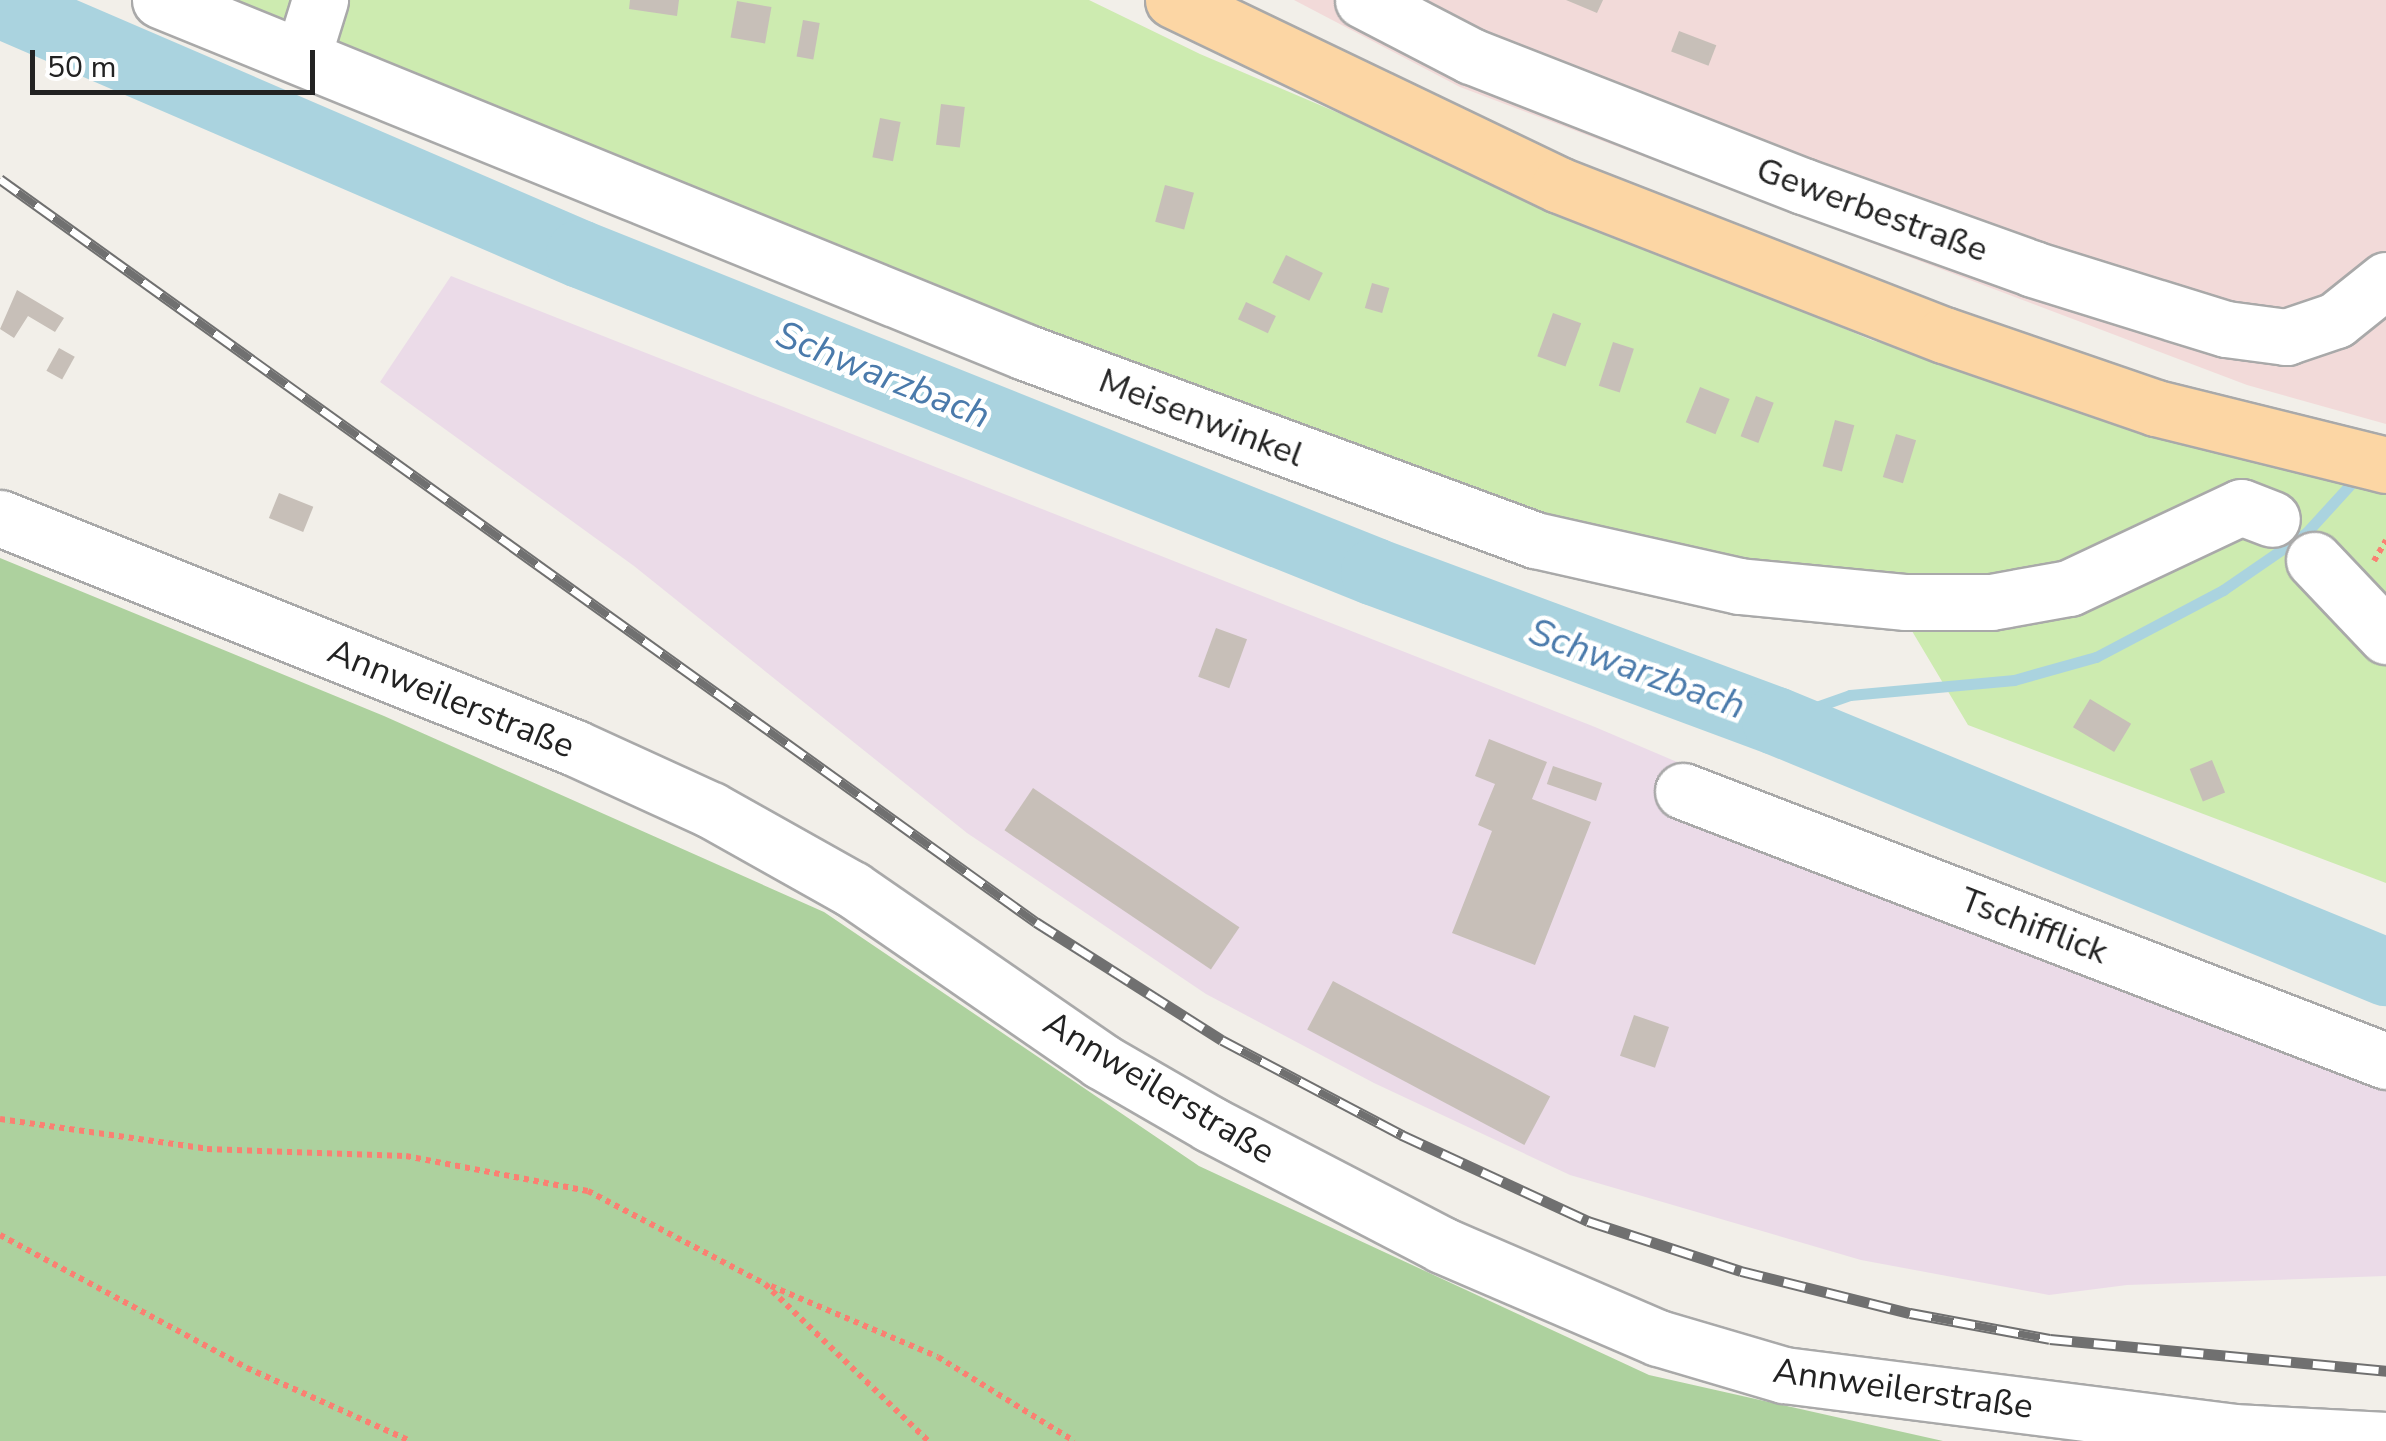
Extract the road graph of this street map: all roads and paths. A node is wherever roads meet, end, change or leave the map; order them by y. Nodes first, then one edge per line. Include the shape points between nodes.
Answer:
1 (160, 0) edge
2 (320, 0) edge
3 (1173, 0) edge
4 (1363, 0) edge
5 (303, 55) junction
6 (2386, 280) edge
7 (2360, 459) edge
8 (0, 518) edge
9 (2272, 519) dead end
10 (1682, 791) dead end
11 (2386, 1061) edge
12 (0, 1119) edge
13 (0, 1234) edge
14 (765, 1284) junction
15 (2386, 1440) edge
16 (410, 1441) edge
17 (928, 1441) edge
18 (1074, 1441) edge

1 - 5 street, Meisenwinkel
2 - 5 street
3 - 7 main road via 1596,199 1944,334 2156,408
4 - 6 street, Gewerbestraße via 1472,56 1803,186 2033,270 2226,329 2286,337 2336,320
5 - 9 street, Meisenwinkel via 1024,352 1535,540 1739,586 1906,602 1991,602 2069,588 2241,507
8 - 15 street, Annweilerstraße via 575,748 711,810 852,890 1101,1061 1210,1124 1442,1245 1658,1338 1784,1375 1856,1386 2233,1432
10 - 11 street, Tschifflick
12 - 14 path via 208,1149 406,1156 588,1191
13 - 16 path via 247,1368
14 - 17 path
14 - 18 path via 938,1357

